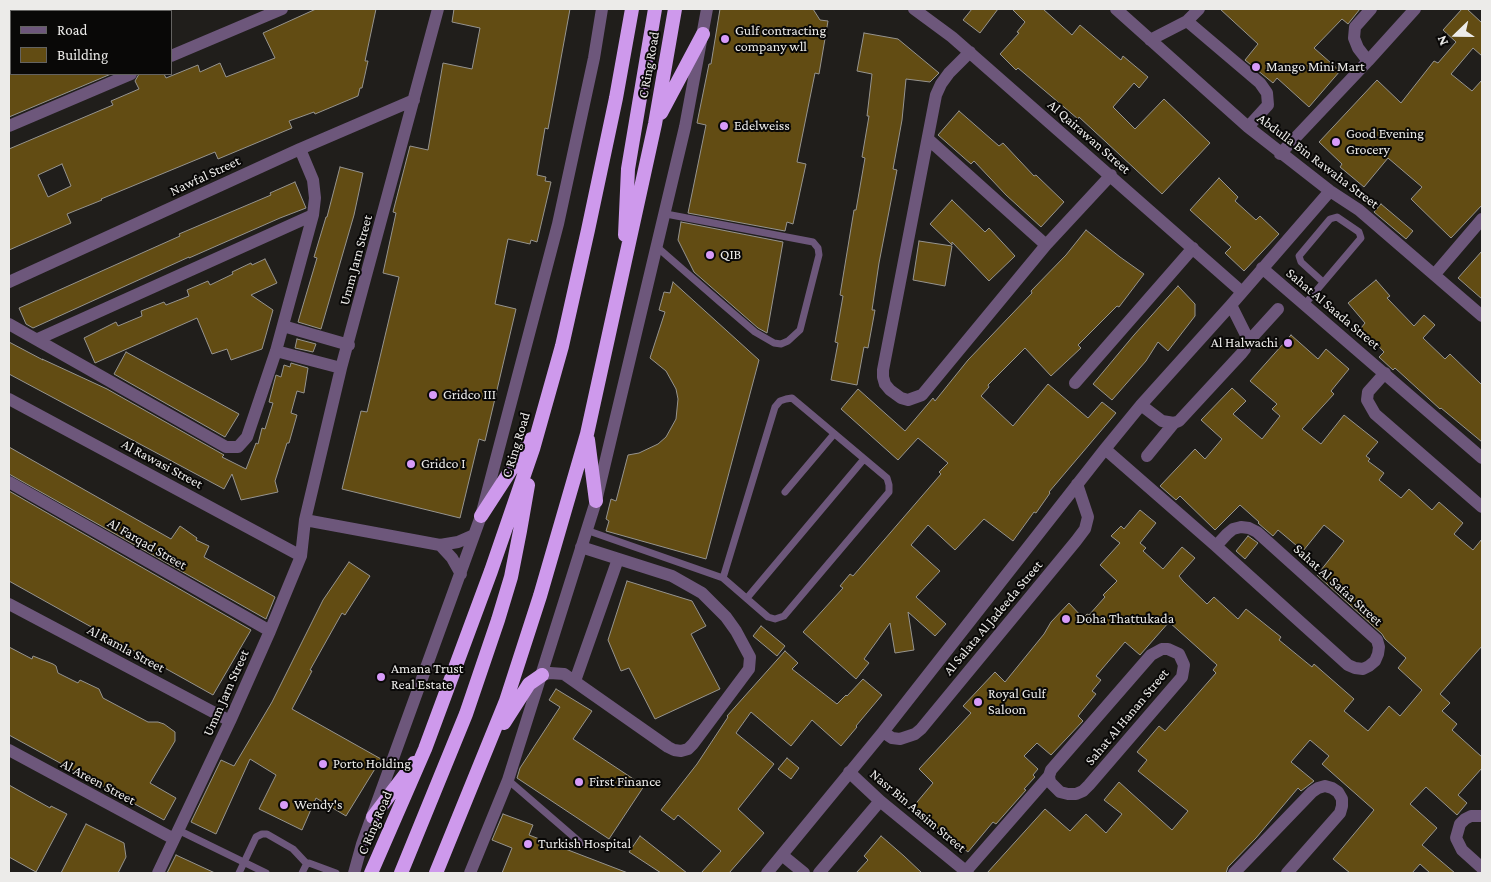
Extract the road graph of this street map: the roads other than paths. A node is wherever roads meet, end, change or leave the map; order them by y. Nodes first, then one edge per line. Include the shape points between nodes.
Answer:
1 (282, 9) edge
2 (438, 9) edge
3 (602, 9) edge
4 (632, 9) edge
5 (655, 9) edge
6 (675, 9) edge
7 (707, 9) edge
8 (914, 9) edge
9 (1116, 9) edge
10 (1198, 9) edge
11 (1372, 9) edge
12 (1415, 9) edge
13 (1187, 21) junction
14 (703, 34) junction
15 (1150, 40) junction
16 (970, 52) junction
17 (172, 56) edge
18 (1368, 61) junction
19 (129, 75) edge
20 (414, 100) junction
21 (655, 124) junction
22 (9, 126) edge
23 (1248, 127) junction
24 (928, 139) junction
25 (300, 149) junction
26 (1280, 154) junction
27 (1110, 175) junction
28 (1330, 191) junction
29 (666, 214) junction
30 (313, 215) junction
31 (1482, 219) edge
32 (1046, 246) junction
33 (657, 247) junction
34 (1192, 248) junction
35 (1262, 268) junction
36 (623, 273) junction
37 (1435, 274) junction
38 (9, 282) edge
39 (1323, 282) junction
40 (1242, 292) junction
41 (1304, 304) junction
42 (1231, 305) junction
43 (1278, 309) dead end
44 (1482, 316) edge
45 (9, 324) edge
46 (283, 326) junction
47 (38, 339) junction
48 (1247, 343) junction
49 (349, 346) junction
50 (276, 351) junction
51 (342, 368) junction
52 (1385, 373) junction
53 (1075, 383) dead end
54 (9, 399) edge
55 (1141, 405) junction
56 (1174, 423) junction
57 (540, 426) junction
58 (587, 434) junction
59 (834, 434) junction
60 (533, 449) junction
61 (1105, 449) junction
62 (1147, 456) dead end
63 (1482, 458) edge
64 (864, 459) junction
65 (9, 482) edge
66 (1077, 484) junction
67 (785, 492) dead end
68 (596, 501) junction
69 (1482, 507) edge
70 (481, 516) junction
71 (305, 520) junction
72 (586, 530) junction
73 (474, 535) junction
74 (440, 545) junction
75 (1216, 546) junction
76 (581, 547) junction
77 (301, 556) junction
78 (618, 559) junction
79 (461, 574) junction
80 (723, 578) junction
81 (747, 598) junction
82 (9, 604) edge
83 (270, 631) junction
84 (542, 675) junction
85 (575, 680) junction
86 (230, 721) junction
87 (883, 732) junction
88 (425, 749) junction
89 (488, 749) junction
90 (9, 750) edge
91 (849, 772) junction
92 (1049, 776) junction
93 (508, 780) junction
94 (880, 801) junction
95 (1482, 816) edge
96 (373, 817) junction
97 (176, 835) junction
98 (582, 844) dead end
99 (782, 855) junction
100 (243, 862) junction
101 (307, 864) junction
102 (1482, 868) edge
103 (967, 872) edge
104 (158, 873) edge
105 (239, 873) edge
106 (266, 873) edge
107 (302, 873) edge
108 (336, 873) edge
109 (354, 873) edge
110 (371, 873) edge
111 (401, 873) edge
112 (436, 873) edge
113 (470, 873) edge
114 (767, 873) edge
115 (804, 873) edge
116 (819, 873) edge
117 (1234, 873) edge
118 (1287, 873) edge

1 - 17 street
2 - 20 street, Umm Jarn Street
3 - 70 street, C Ring Road via 558,224
4 - 57 highway, C Ring Road via 586,239
5 - 36 highway via 628,169
6 - 21 highway, C Ring Road
7 - 14 street
8 - 16 street, Al Qairawan Street
9 - 15 street, Abdulla Bin Rawaha Street
10 - 13 street
11 - 18 street via 1355,27 1354,38
12 - 18 street
13 - 15 street
13 - 23 street via 1260,83 1267,94 1268,104
14 - 21 highway
14 - 29 street
15 - 23 street, Abdulla Bin Rawaha Street
16 - 24 street via 941,84
16 - 27 street, Al Qairawan Street
18 - 26 street
19 - 22 street
20 - 25 street, Nawfal Street
20 - 49 street, Umm Jarn Street
21 - 36 highway, C Ring Road
23 - 26 street, Abdulla Bin Rawaha Street
24 - 32 street
24 - 32 street via 883,370 885,384 890,390 908,400 922,395
25 - 30 street via 312,180
25 - 38 street, Nawfal Street
26 - 28 street, Abdulla Bin Rawaha Street
27 - 32 street
27 - 34 street, Al Qairawan Street
28 - 35 street, Al Salata Al Jadeeda Street
28 - 37 street, Abdulla Bin Rawaha Street via 1359,210
29 - 33 street
29 - 33 lane via 813,242 819,255 800,330 788,342 774,343 741,320
30 - 46 street
30 - 47 street
31 - 37 street
33 - 68 street
34 - 40 street, Al Qairawan Street
34 - 53 street
35 - 40 street, Al Salata Al Jadeeda Street
35 - 41 street, Sahat Al Saada Street
36 - 58 highway, C Ring Road
37 - 44 street, Abdulla Bin Rawaha Street
39 - 39 lane via 1361,238 1359,232 1337,217 1330,219 1299,256 1301,262
39 - 41 lane
40 - 42 street, Al Salata Al Jadeeda Street
41 - 52 street, Sahat Al Saada Street
42 - 48 street via 1245,331
42 - 55 street, Al Salata Al Jadeeda Street
43 - 48 street
45 - 47 street
46 - 49 street
46 - 50 street
47 - 50 street via 226,447 238,446 247,437
48 - 56 street via 1241,354 1183,418
49 - 51 street, Umm Jarn Street
50 - 51 street
51 - 71 street, Umm Jarn Street
52 - 63 street, Sahat Al Saada Street
52 - 69 street via 1368,392 1367,400 1375,414
54 - 77 street, Al Rawasi Street
55 - 56 street via 1162,421
55 - 61 street, Al Salata Al Jadeeda Street
56 - 62 street
57 - 60 highway, C Ring Road
57 - 70 highway
58 - 68 highway
58 - 89 highway, C Ring Road via 537,605
59 - 64 lane
59 - 67 lane
59 - 80 lane via 792,398 780,401 775,407
60 - 88 highway, C Ring Road
60 - 111 highway via 518,540 498,620 466,714
61 - 66 street, Al Salata Al Jadeeda Street
61 - 75 street, Sahat Al Safaa Street
64 - 81 lane
64 - 81 lane via 887,478 889,492 784,616 768,617
65 - 83 street, Al Farqad Street
66 - 87 street, Al Salata Al Jadeeda Street
66 - 87 street, Al Salata Al Jadeeda Street via 1088,517 1085,529 1076,541 915,734 892,738
68 - 72 street
70 - 73 street, C Ring Road
71 - 74 street
71 - 77 street, Umm Jarn Street
72 - 76 street
72 - 80 lane
73 - 74 street
73 - 79 street, C Ring Road
74 - 79 street
75 - 75 street, Sahat Al Safaa Street via 1348,666 1362,669 1375,661 1379,647 1377,640 1256,532 1249,528 1233,529
76 - 78 street
76 - 84 street
77 - 83 street, Umm Jarn Street
78 - 85 street
78 - 85 street via 672,576 702,593 736,631 750,657 749,669 693,744 681,751 668,747
79 - 96 street, C Ring Road
80 - 81 lane
82 - 86 street, Al Ramla Street
83 - 86 street, Umm Jarn Street
84 - 85 street via 564,674
84 - 89 highway via 529,684
84 - 93 street
86 - 97 street, Umm Jarn Street
87 - 91 street, Al Salata Al Jadeeda Street
88 - 96 highway
88 - 110 highway, C Ring Road
89 - 112 highway, C Ring Road
90 - 97 street, Al Areen Street
91 - 94 street, Nasr Bin Aasim Street
91 - 99 street, Al Salata Al Jadeeda Street
92 - 92 street, Sahat Al Hanan Street via 1050,782 1060,792 1076,794 1089,786 1182,677 1184,665 1179,654 1168,649 1151,655
92 - 103 street, Sahat Al Hanan Street
93 - 98 lane
93 - 113 street
94 - 103 street, Nasr Bin Aasim Street
94 - 116 street
95 - 102 street via 1464,819 1456,838 1462,850
96 - 109 street, C Ring Road
97 - 100 lane
97 - 104 street, Umm Jarn Street
99 - 114 street, Al Salata Al Jadeeda Street
99 - 115 street
100 - 101 lane via 256,837 267,834 292,849
100 - 105 lane
100 - 106 lane
101 - 107 lane
101 - 108 lane
117 - 118 street via 1312,792 1325,786 1332,788 1342,799 1340,813

